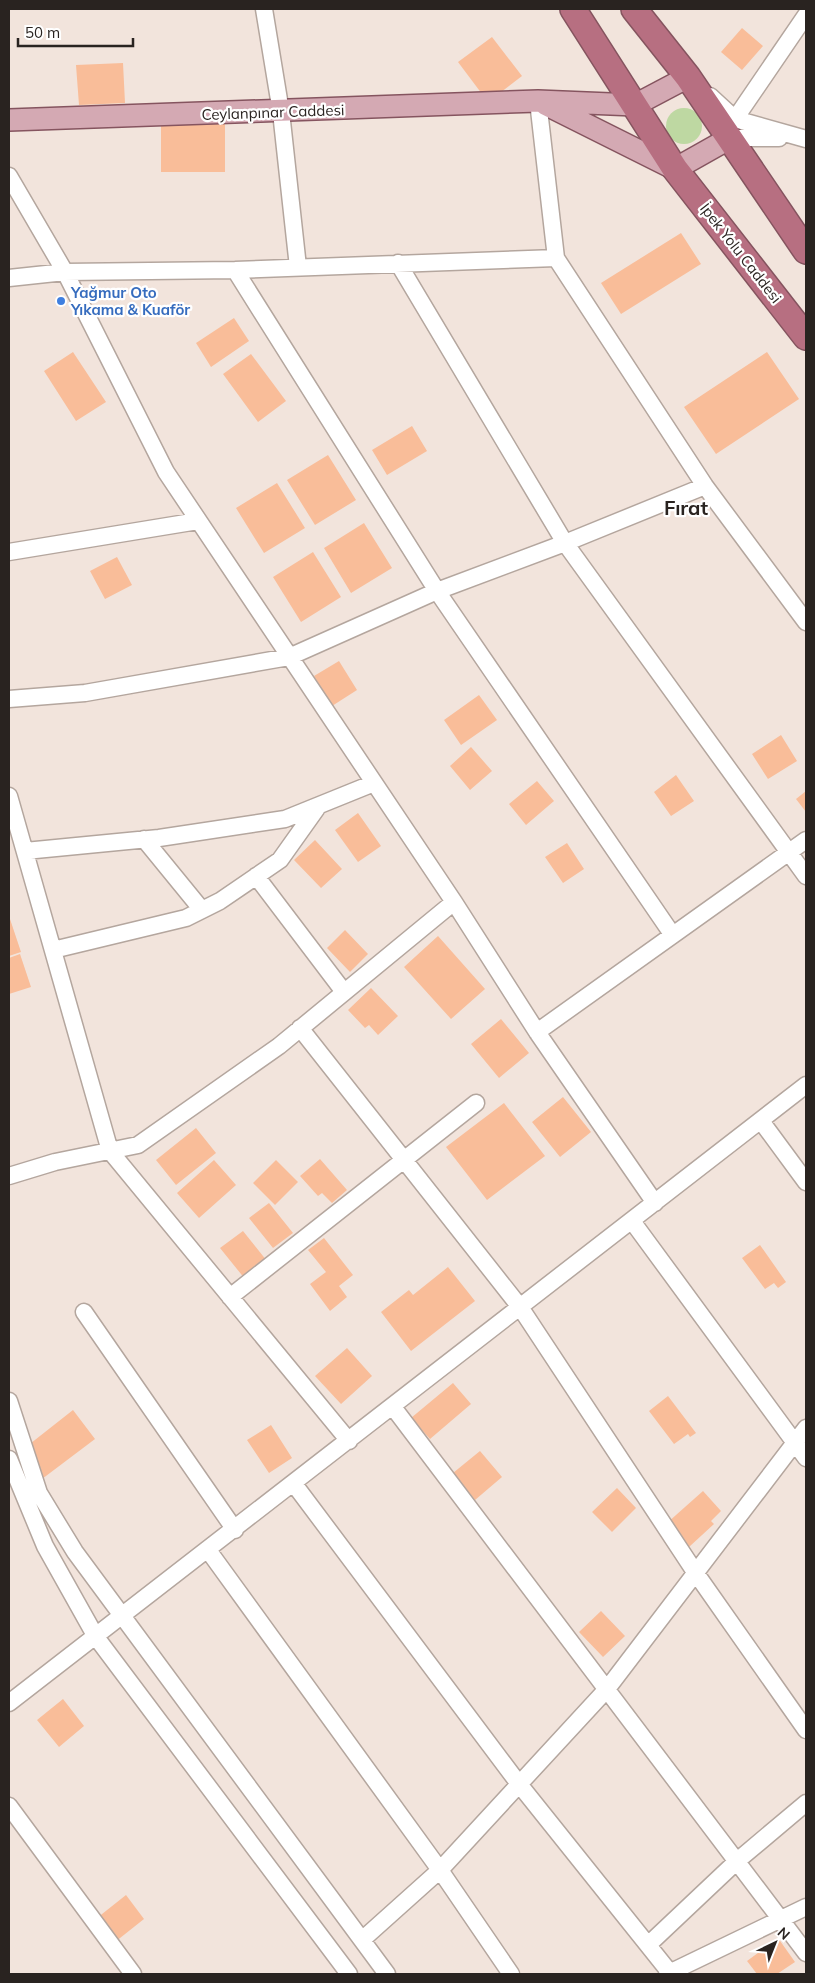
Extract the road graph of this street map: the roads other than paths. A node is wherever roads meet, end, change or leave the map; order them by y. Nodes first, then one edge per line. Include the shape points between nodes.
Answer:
1 (264, 9) edge
2 (573, 9) edge
3 (634, 9) edge
4 (806, 15) edge
5 (688, 77) junction
6 (538, 101) junction
7 (635, 105) junction
8 (280, 112) junction
9 (9, 120) edge
10 (732, 128) junction
11 (804, 138) edge
12 (675, 168) junction
13 (9, 176) edge
14 (806, 228) edge
15 (806, 251) edge
16 (556, 258) junction
17 (398, 263) junction
18 (298, 267) junction
19 (235, 270) junction
20 (65, 272) junction
21 (9, 278) edge
22 (806, 337) edge
23 (705, 486) junction
24 (198, 521) junction
25 (565, 543) junction
26 (9, 552) edge
27 (436, 591) junction
28 (806, 622) edge
29 (289, 656) junction
30 (9, 700) edge
31 (374, 783) junction
32 (9, 796) edge
33 (317, 808) junction
34 (144, 839) junction
35 (806, 840) edge
36 (25, 851) junction
37 (790, 852) junction
38 (256, 876) junction
39 (806, 876) edge
40 (454, 902) junction
41 (202, 910) junction
42 (672, 934) junction
43 (53, 950) junction
44 (344, 992) junction
45 (300, 1028) junction
46 (538, 1032) junction
47 (806, 1085) edge
48 (476, 1103) dead end
49 (761, 1120) junction
50 (110, 1151) junction
51 (404, 1159) junction
52 (9, 1176) edge
53 (806, 1182) edge
54 (655, 1203) junction
55 (632, 1221) junction
56 (230, 1297) junction
57 (520, 1307) junction
58 (84, 1312) dead end
59 (9, 1401) edge
60 (393, 1407) junction
61 (806, 1428) edge
62 (349, 1440) junction
63 (794, 1442) junction
64 (806, 1458) edge
65 (9, 1459) edge
66 (294, 1484) junction
67 (235, 1530) junction
68 (208, 1550) junction
69 (695, 1572) junction
70 (123, 1617) junction
71 (96, 1637) junction
72 (607, 1688) junction
73 (9, 1703) edge
74 (806, 1730) edge
75 (519, 1784) junction
76 (806, 1803) edge
77 (9, 1806) edge
78 (737, 1862) junction
79 (440, 1870) junction
80 (806, 1907) edge
81 (781, 1920) junction
82 (363, 1939) junction
83 (648, 1945) junction
84 (806, 1953) edge
85 (133, 1974) edge
86 (349, 1974) edge
87 (387, 1974) edge
88 (511, 1974) edge
89 (669, 1974) edge

1 - 8 street
2 - 7 highway, İpek Yolu Caddesi
3 - 5 highway
4 - 10 street
5 - 7 main road
5 - 10 highway
6 - 7 main road, Ceylanpınar Caddesi
6 - 8 main road, Ceylanpınar Caddesi
6 - 12 main road, Ceylanpınar Caddesi
6 - 16 street
7 - 12 highway, İpek Yolu Caddesi
8 - 9 main road, Ceylanpınar Caddesi
8 - 18 street
10 - 11 street
10 - 12 main road
10 - 14 highway
10 - 15 highway
12 - 22 highway, İpek Yolu Caddesi
13 - 20 street
16 - 17 street
16 - 23 street
17 - 18 street
17 - 25 street
18 - 19 street
19 - 20 street
19 - 27 street
20 - 21 street
20 - 24 street via 166,472
23 - 25 street
23 - 28 street
24 - 26 street
24 - 29 street
25 - 27 street
25 - 37 street
27 - 29 street
27 - 42 street
29 - 30 street via 85,693
29 - 31 street
31 - 33 street
31 - 40 street
32 - 36 street
33 - 34 street via 285,819
33 - 38 street via 280,860
34 - 36 street
34 - 41 street
35 - 37 street
36 - 43 street
37 - 39 street
37 - 42 street
38 - 41 street
38 - 44 street
40 - 44 street
40 - 46 street
41 - 43 street via 186,918
42 - 46 street
43 - 50 street
44 - 45 street
45 - 50 street via 138,1145
45 - 51 street
46 - 54 street
47 - 49 street
48 - 51 street
49 - 53 street
49 - 54 street
50 - 52 street via 55,1162
50 - 56 street
51 - 56 street
51 - 57 street
54 - 55 street
55 - 57 street
55 - 63 street
56 - 62 street
57 - 60 street
57 - 69 street
58 - 67 street
59 - 70 street via 39,1492 75,1552
60 - 62 street
60 - 72 street
61 - 63 street
62 - 66 street
63 - 64 street
63 - 69 street
65 - 71 street via 45,1546
66 - 67 street
66 - 75 street
67 - 68 street
68 - 70 street
68 - 79 street
69 - 72 street
69 - 74 street
70 - 71 street
70 - 82 street
71 - 73 street
71 - 86 street
72 - 75 street
72 - 78 street
75 - 79 street
75 - 83 street
76 - 78 street
77 - 85 street
78 - 81 street
78 - 83 street
79 - 82 street
79 - 88 street
80 - 81 street
81 - 84 street
81 - 89 street
82 - 87 street
83 - 89 street

